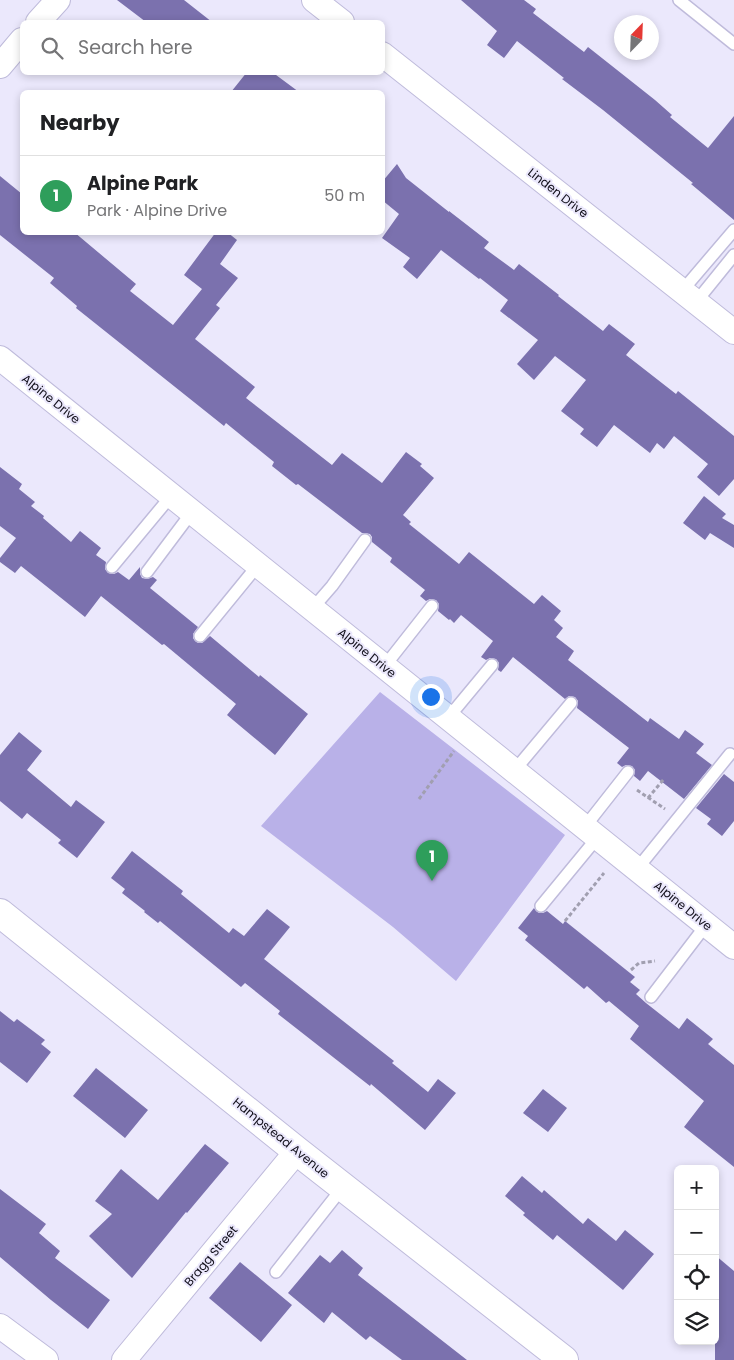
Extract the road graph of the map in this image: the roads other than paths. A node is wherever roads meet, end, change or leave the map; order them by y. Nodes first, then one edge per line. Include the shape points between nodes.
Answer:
1 (58, 0) edge
2 (314, 0) edge
3 (679, 0) edge
4 (40, 20) edge
5 (339, 20) edge
6 (20, 42) edge
7 (734, 44) edge
8 (385, 56) edge
9 (0, 66) edge
10 (734, 230) edge
11 (734, 255) edge
12 (689, 296) junction
13 (734, 332) edge
14 (0, 358) edge
15 (171, 496) junction
16 (192, 512) junction
17 (365, 540) dead end
18 (258, 565) junction
19 (112, 567) dead end
20 (147, 572) dead end
21 (432, 606) dead end
22 (312, 609) junction
23 (200, 636) dead end
24 (492, 665) dead end
25 (384, 667) junction
26 (571, 703) dead end
27 (448, 718) junction
28 (730, 754) dead end
29 (514, 771) junction
30 (625, 775) road end
31 (591, 833) junction
32 (628, 862) junction
33 (541, 906) dead end
34 (0, 913) edge
35 (706, 925) junction
36 (734, 947) edge
37 (650, 997) dead end
38 (297, 1151) junction
39 (343, 1187) junction
40 (276, 1272) dead end
41 (0, 1326) edge
42 (46, 1360) edge
43 (124, 1360) edge
44 (564, 1360) edge

1 - 4 street
2 - 5 street
3 - 7 lane
6 - 9 street
8 - 12 street, Linden Drive
10 - 12 lane
11 - 12 lane
12 - 13 street, Linden Drive
14 - 15 street, Alpine Drive
15 - 16 street, Alpine Drive
15 - 19 lane
16 - 18 street, Alpine Drive
16 - 20 lane
17 - 22 lane
18 - 22 street, Alpine Drive
18 - 23 lane
21 - 25 lane
22 - 25 street, Alpine Drive
24 - 27 lane
25 - 27 street, Alpine Drive
26 - 29 lane
27 - 29 street, Alpine Drive
28 - 32 lane via 678,818
29 - 31 street, Alpine Drive
30 - 31 lane
31 - 32 street, Alpine Drive
31 - 33 lane
32 - 35 street, Alpine Drive
34 - 38 street, Hampstead Avenue
35 - 36 street, Alpine Drive
35 - 37 lane
38 - 39 street, Hampstead Avenue
38 - 43 street, Bragg Street
39 - 40 lane
39 - 44 street, Hampstead Avenue
41 - 42 street

